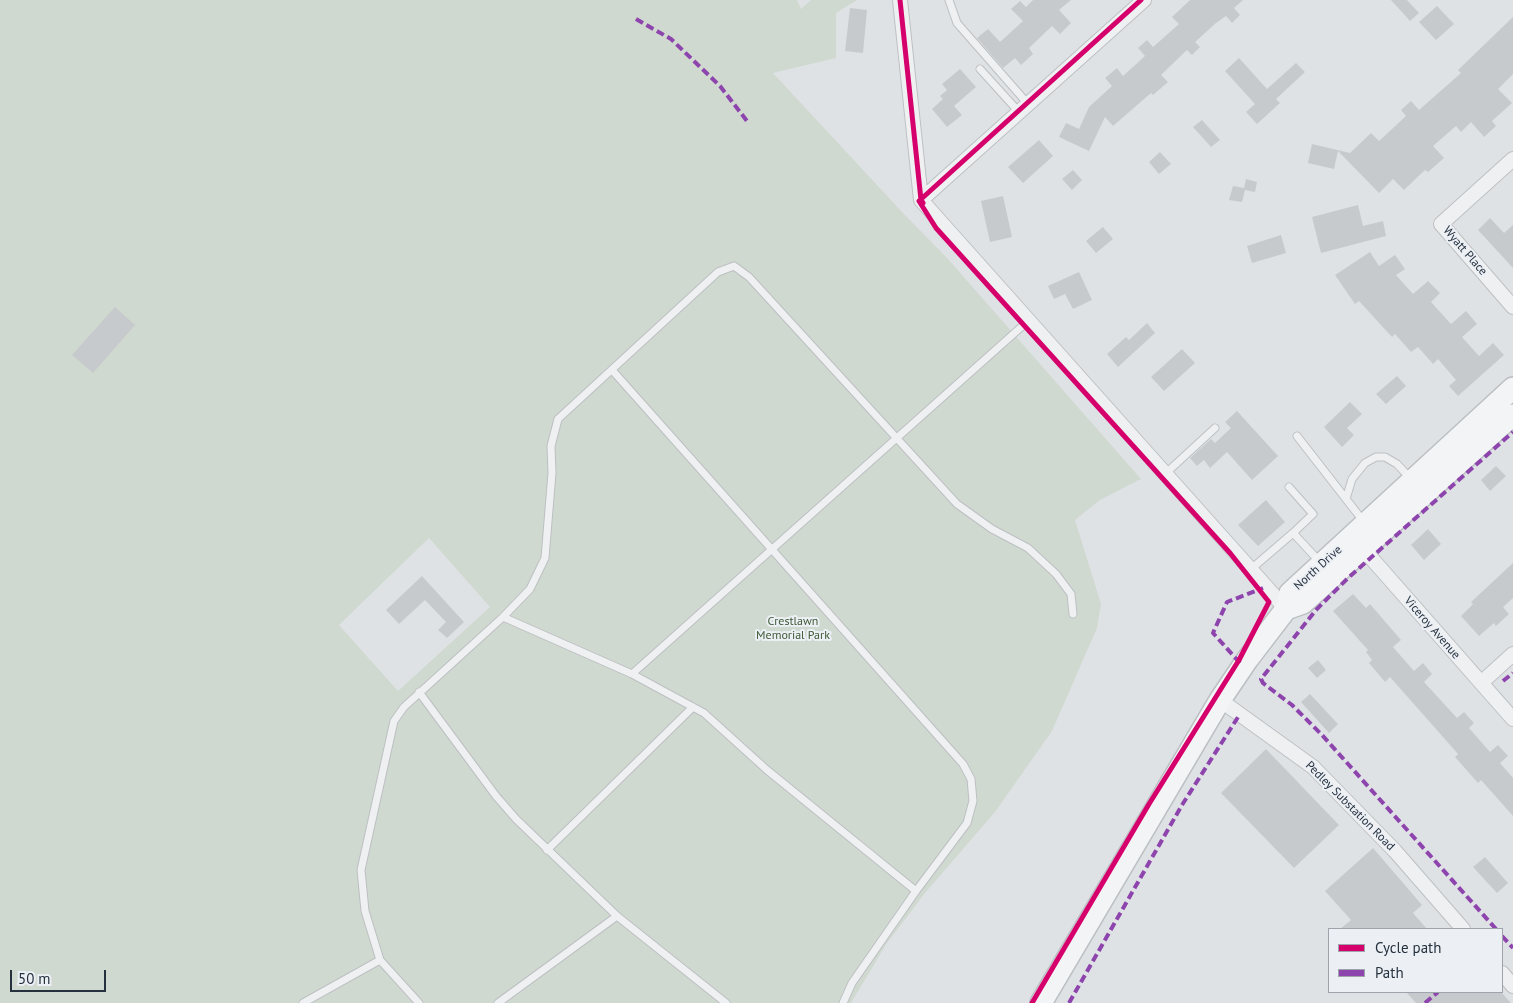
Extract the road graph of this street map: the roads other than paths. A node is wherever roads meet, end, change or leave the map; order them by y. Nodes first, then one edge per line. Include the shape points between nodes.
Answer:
1 (900, 0) edge
2 (950, 0) edge
3 (1144, 0) edge
4 (980, 69) dead end
5 (1024, 108) junction
6 (1513, 159) edge
7 (921, 200) junction
8 (1513, 307) edge
9 (1028, 321) junction
10 (612, 370) junction
11 (1513, 388) edge
12 (1513, 416) edge
13 (1215, 428) dead end
14 (1297, 436) dead end
15 (896, 439) junction
16 (1165, 474) junction
17 (1413, 482) junction
18 (1289, 487) dead end
19 (1346, 499) junction
20 (1293, 533) junction
21 (1361, 537) junction
22 (772, 548) junction
23 (1322, 564) junction
24 (1250, 570) junction
25 (1286, 609) junction
26 (1073, 614) dead end
27 (503, 617) junction
28 (1513, 654) edge
29 (632, 674) junction
30 (1481, 683) junction
31 (419, 692) junction
32 (1220, 700) junction
33 (693, 707) junction
34 (1513, 719) edge
35 (547, 850) junction
36 (916, 891) junction
37 (617, 916) junction
38 (1462, 928) edge
39 (380, 960) junction
40 (1503, 974) edge
41 (1513, 986) edge
42 (303, 1003) edge
43 (419, 1003) edge
44 (498, 1003) edge
45 (726, 1003) edge
46 (843, 1003) edge
47 (1040, 1003) edge

1 - 7 street
2 - 5 lane via 951,10 962,30
3 - 5 street
4 - 5 lane
5 - 7 street
6 - 8 street, Wyatt Place via 1441,224
7 - 9 street
9 - 15 lane
9 - 16 street
10 - 15 lane via 718,272 734,266 749,277
10 - 22 lane
10 - 27 lane via 558,419 551,446 545,558 530,589
11 - 17 main road, North Drive
12 - 21 main road, North Drive
13 - 16 lane
14 - 19 lane
15 - 22 lane
15 - 26 lane via 957,504 1044,561 1066,587 1073,602
16 - 24 street
17 - 19 lane via 1391,460 1376,458 1359,470
17 - 21 main road, North Drive
18 - 20 lane via 1313,514
19 - 21 lane
20 - 23 lane
20 - 24 lane
21 - 23 main road, North Drive
21 - 25 main road, North Drive via 1303,603
21 - 30 street, Viceroy Avenue
22 - 29 lane
22 - 36 lane via 963,764 971,780 973,801 967,823
23 - 25 main road, North Drive via 1290,593
24 - 25 street
25 - 32 main road
27 - 29 lane
27 - 31 lane
28 - 30 street
29 - 33 lane
30 - 34 street, Viceroy Avenue
31 - 35 lane via 496,796
31 - 39 lane via 394,721 361,870 365,910
32 - 38 street, Pedley Substation Road via 1313,767
32 - 47 main road
33 - 35 lane
33 - 36 lane
35 - 37 lane
36 - 46 lane via 852,983
37 - 44 lane
37 - 45 lane
39 - 42 lane
39 - 43 lane
40 - 41 street

